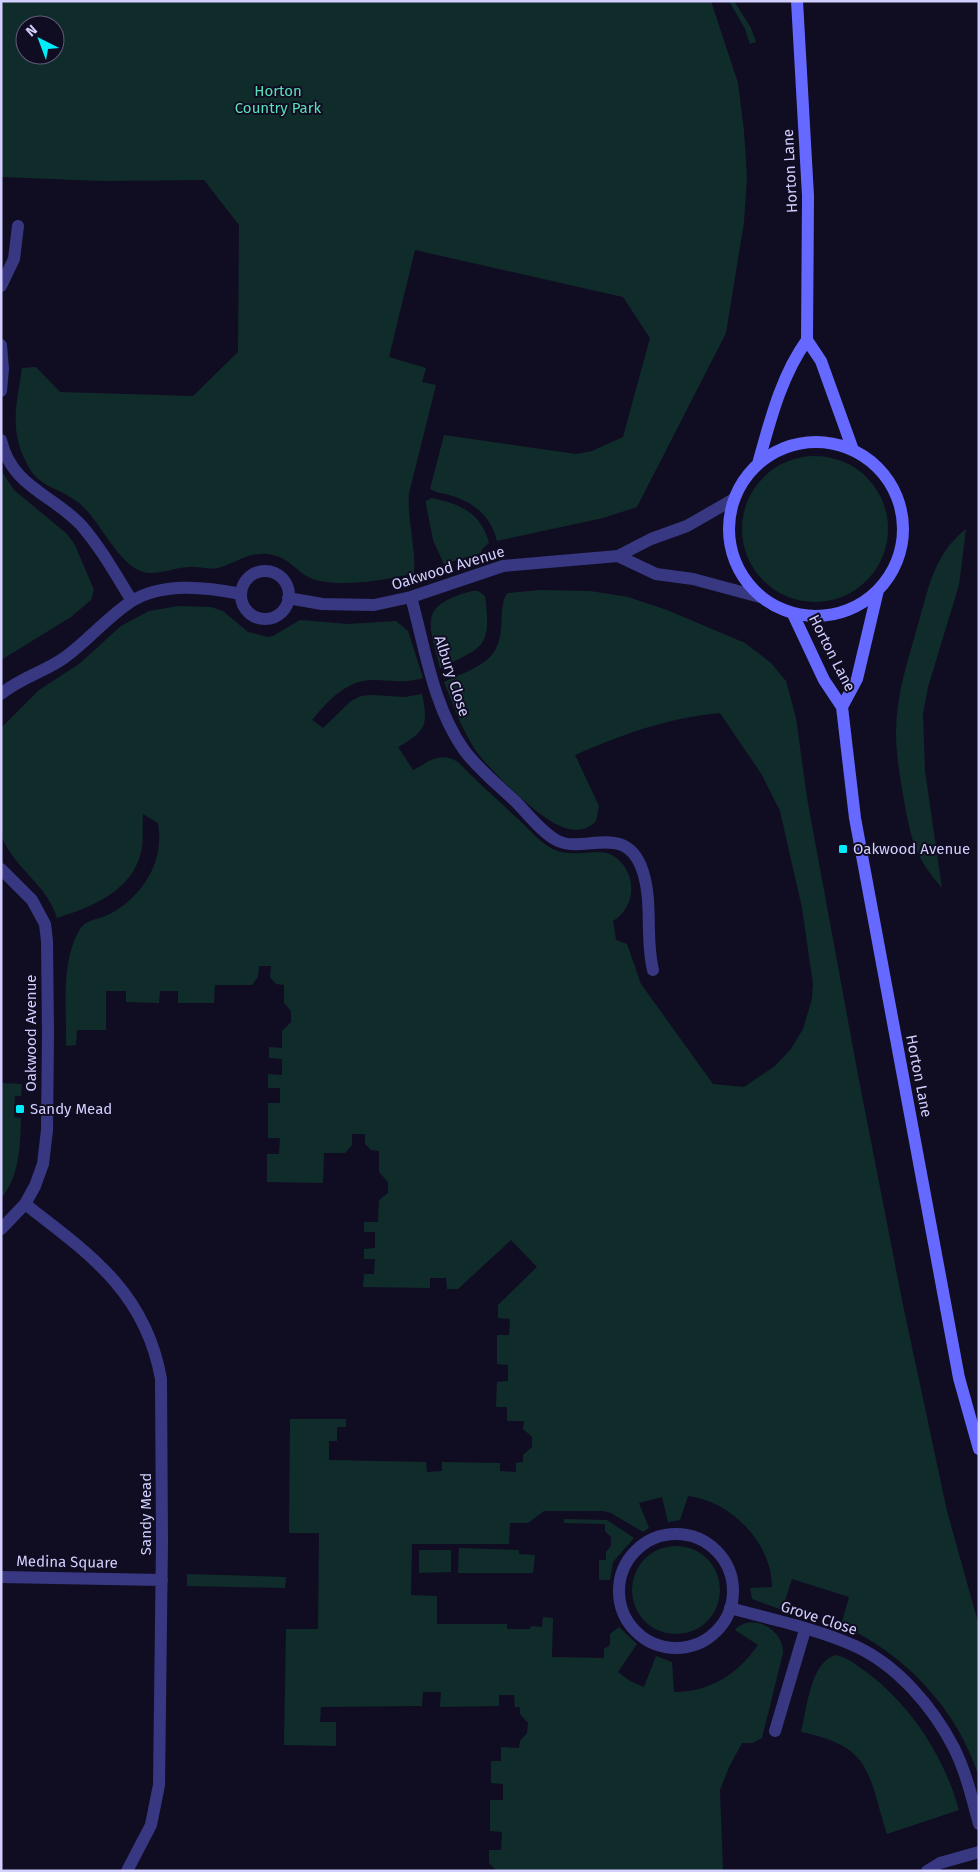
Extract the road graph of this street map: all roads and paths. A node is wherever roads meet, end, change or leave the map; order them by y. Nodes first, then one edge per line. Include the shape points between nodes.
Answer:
1 (797, 1) edge
2 (18, 226) dead end
3 (1, 286) edge
4 (807, 340) junction
5 (1, 345) edge
6 (1, 391) edge
7 (1, 440) edge
8 (853, 450) junction
9 (758, 464) junction
10 (734, 499) junction
11 (618, 556) junction
12 (878, 590) junction
13 (240, 594) junction
14 (411, 597) junction
15 (760, 597) junction
16 (288, 598) junction
17 (132, 601) junction
18 (793, 614) junction
19 (1, 694) edge
20 (842, 708) junction
21 (1, 869) edge
22 (652, 970) dead end
23 (25, 1204) junction
24 (1, 1229) edge
25 (979, 1449) edge
26 (1, 1577) edge
27 (162, 1580) junction
28 (730, 1608) junction
29 (805, 1630) junction
30 (775, 1731) dead end
31 (979, 1824) edge
32 (979, 1852) edge
33 (127, 1871) edge
34 (927, 1871) edge

1 - 4 street, Horton Lane via 808,196
2 - 3 street via 14,259
4 - 8 street via 821,362
4 - 9 street via 792,360
5 - 6 street
7 - 17 street via 16,474 78,523 99,548
8 - 9 street via 827,443 793,444
8 - 12 street via 880,469 898,497 904,530 897,563
9 - 10 street via 743,480
10 - 11 street, Oakwood Avenue via 687,526
10 - 15 street via 728,535 738,569
11 - 14 street, Oakwood Avenue via 503,566
11 - 15 street via 656,574
12 - 18 street via 853,608 824,616
12 - 20 street, Horton Lane via 857,679
13 - 16 street via 246,610 262,619 279,614
13 - 16 street via 249,577 267,571 283,580
13 - 17 street via 172,588
14 - 16 street, Oakwood Avenue via 361,606
14 - 22 street, Albury Close via 439,700 452,728 476,764 558,840 572,844 609,842 633,854 640,865 648,898
15 - 18 street
17 - 19 street via 63,659
18 - 20 street, Horton Lane via 824,680
20 - 25 street, Horton Lane via 857,828 959,1378
21 - 23 street, Oakwood Avenue via 37,906 46,932 46,1151 40,1175
23 - 24 street, Oakwood Avenue
23 - 27 street, Sandy Mead via 111,1274 134,1304 149,1334 162,1390
26 - 27 street, Medina Square
27 - 33 street, Sandy Mead via 157,1804 147,1834
28 - 28 street via 720,1628 702,1642 680,1647 658,1644 639,1633 628,1620 620,1599 621,1577 630,1558 645,1543 669,1534 690,1536 713,1547 726,1563 733,1588
28 - 29 street, Grove Close
29 - 30 street
29 - 31 street, Grove Close via 844,1641 865,1651 908,1685 937,1720 954,1749
32 - 34 street via 940,1863

